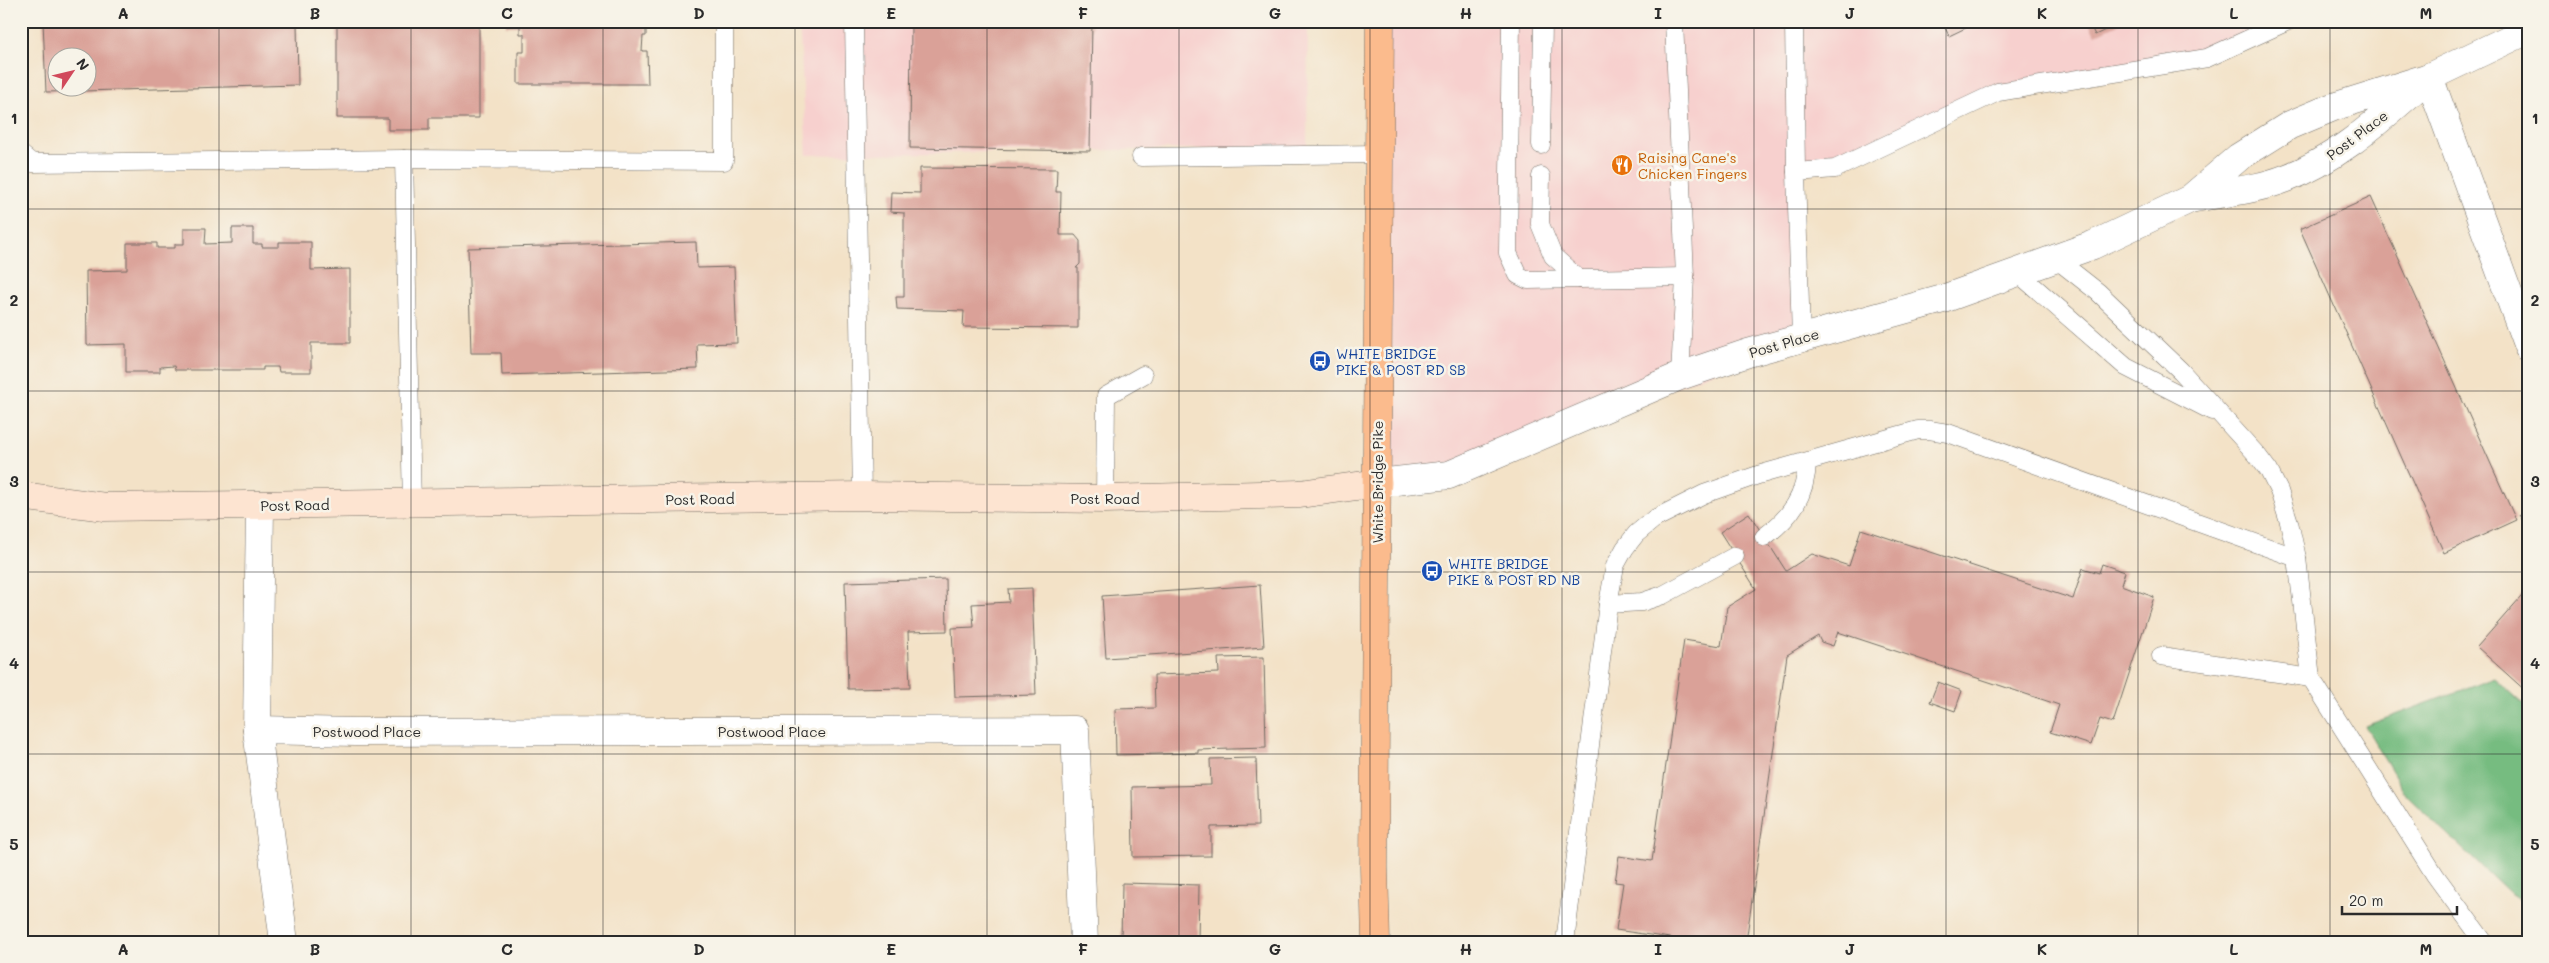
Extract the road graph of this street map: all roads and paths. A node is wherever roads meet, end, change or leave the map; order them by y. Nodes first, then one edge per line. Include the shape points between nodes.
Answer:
1 (724, 21) edge
2 (854, 21) edge
3 (1380, 21) edge
4 (1511, 21) edge
5 (1543, 21) edge
6 (1674, 21) edge
7 (1794, 21) edge
8 (2288, 21) edge
9 (2528, 30) edge
10 (2429, 77) junction
11 (1541, 145) dead end
12 (21, 154) edge
13 (1378, 154) junction
14 (1142, 157) dead end
15 (404, 159) junction
16 (1796, 172) junction
17 (1541, 176) dead end
18 (2190, 199) junction
19 (2056, 259) junction
20 (2018, 273) junction
21 (1685, 277) junction
22 (1579, 279) junction
23 (1800, 338) junction
24 (2528, 347) edge
25 (1143, 375) dead end
26 (1680, 376) junction
27 (2220, 415) junction
28 (1807, 462) junction
29 (1378, 483) junction
30 (21, 496) edge
31 (862, 496) junction
32 (1104, 499) junction
33 (412, 504) junction
34 (260, 506) junction
35 (1764, 537) dead end
36 (1735, 556) dead end
37 (2298, 558) junction
38 (1608, 604) junction
39 (2160, 656) dead end
40 (2311, 678) junction
41 (257, 730) junction
42 (284, 942) edge
43 (1084, 942) edge
44 (1376, 942) edge
45 (1566, 942) edge
46 (2484, 942) edge

1 - 15 lane via 724,162
2 - 31 lane
3 - 13 main road, White Bridge Pike
4 - 22 lane via 1508,254 1518,275 1528,280
5 - 11 lane
6 - 21 lane
7 - 16 lane
8 - 16 lane via 2207,58 1998,92 1834,169
9 - 10 street, Post Place
10 - 18 street, Post Place via 2333,107 2290,125 2238,157
10 - 18 street, Post Place via 2330,158 2286,179
10 - 24 street
12 - 15 lane via 32,163
13 - 14 lane
13 - 29 main road, White Bridge Pike
15 - 33 lane
16 - 23 lane
17 - 22 lane via 1540,224 1552,256
18 - 19 street, Post Place
19 - 20 street, Post Place
19 - 27 lane via 2098,292 2174,364
20 - 23 street, Post Place via 1943,299
20 - 27 lane via 2126,367
21 - 22 lane
21 - 26 lane
23 - 26 street, Post Place
25 - 32 lane via 1106,396
26 - 29 street, Post Place via 1449,475
27 - 37 lane via 2269,471 2279,491
28 - 35 lane via 1806,478 1798,502
28 - 37 lane via 1918,430 1940,431
28 - 38 lane via 1704,494 1654,519 1636,534 1615,566
29 - 32 street, Post Road via 1300,494
29 - 44 main road, White Bridge Pike
30 - 34 street, Post Road via 105,507
31 - 32 street, Post Road
31 - 33 street, Post Road
33 - 34 street, Post Road
34 - 41 street
36 - 38 lane via 1663,595 1642,602
37 - 40 lane
38 - 45 lane
39 - 40 lane
40 - 46 lane via 2435,875
41 - 42 street
41 - 43 street, Postwood Place via 1075,730

